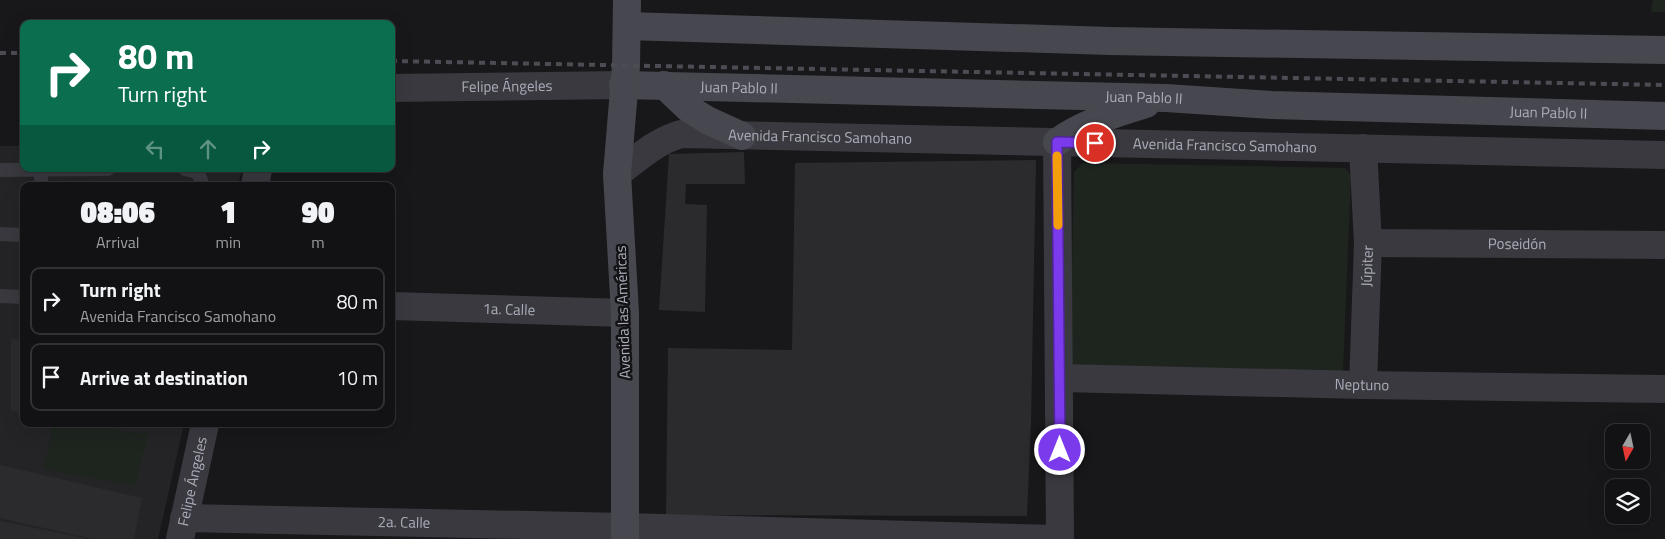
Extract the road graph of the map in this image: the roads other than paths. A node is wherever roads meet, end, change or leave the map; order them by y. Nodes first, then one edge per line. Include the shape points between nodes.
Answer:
1 (627, 13) edge
2 (1665, 50) edge
3 (623, 85) junction
4 (664, 85) junction
5 (395, 88) edge
6 (1166, 98) junction
7 (1665, 116) edge
8 (742, 136) junction
9 (1057, 142) junction
10 (1363, 148) junction
11 (1665, 155) edge
12 (0, 170) edge
13 (20, 170) edge
14 (617, 174) junction
15 (0, 234) edge
16 (20, 235) edge
17 (1368, 243) junction
18 (1665, 245) edge
19 (0, 296) edge
20 (20, 297) edge
21 (395, 306) edge
22 (625, 313) junction
23 (1060, 378) junction
24 (1363, 385) junction
25 (1665, 389) edge
26 (204, 427) edge
27 (182, 529) edge
28 (625, 533) edge
29 (1058, 539) edge

1 - 2 main road via 1110,41
1 - 3 main road
3 - 4 main road, Juan Pablo II
3 - 5 street, Felipe Ángeles
3 - 14 main road, Avenida las Américas
4 - 6 main road, Juan Pablo II
4 - 8 main road via 688,108
6 - 7 main road, Juan Pablo II via 1272,105
6 - 9 main road via 1089,124
8 - 9 street, Avenida Francisco Samohano
8 - 14 street, Avenida Francisco Samohano via 680,134 669,137
9 - 10 street, Avenida Francisco Samohano
9 - 23 street
10 - 11 street, Avenida Francisco Samohano
10 - 17 street, Júpiter
12 - 13 lane
14 - 22 main road, Avenida las Américas
15 - 16 lane
17 - 18 street, Poseidón
17 - 24 street, Júpiter
19 - 20 lane
21 - 22 street, 1a. Calle
22 - 28 main road, Avenida las Américas
23 - 24 street, Neptuno
23 - 29 street
24 - 25 street, Neptuno
26 - 27 street, Felipe Ángeles
27 - 28 street, 2a. Calle
28 - 29 street, 2a. Calle

